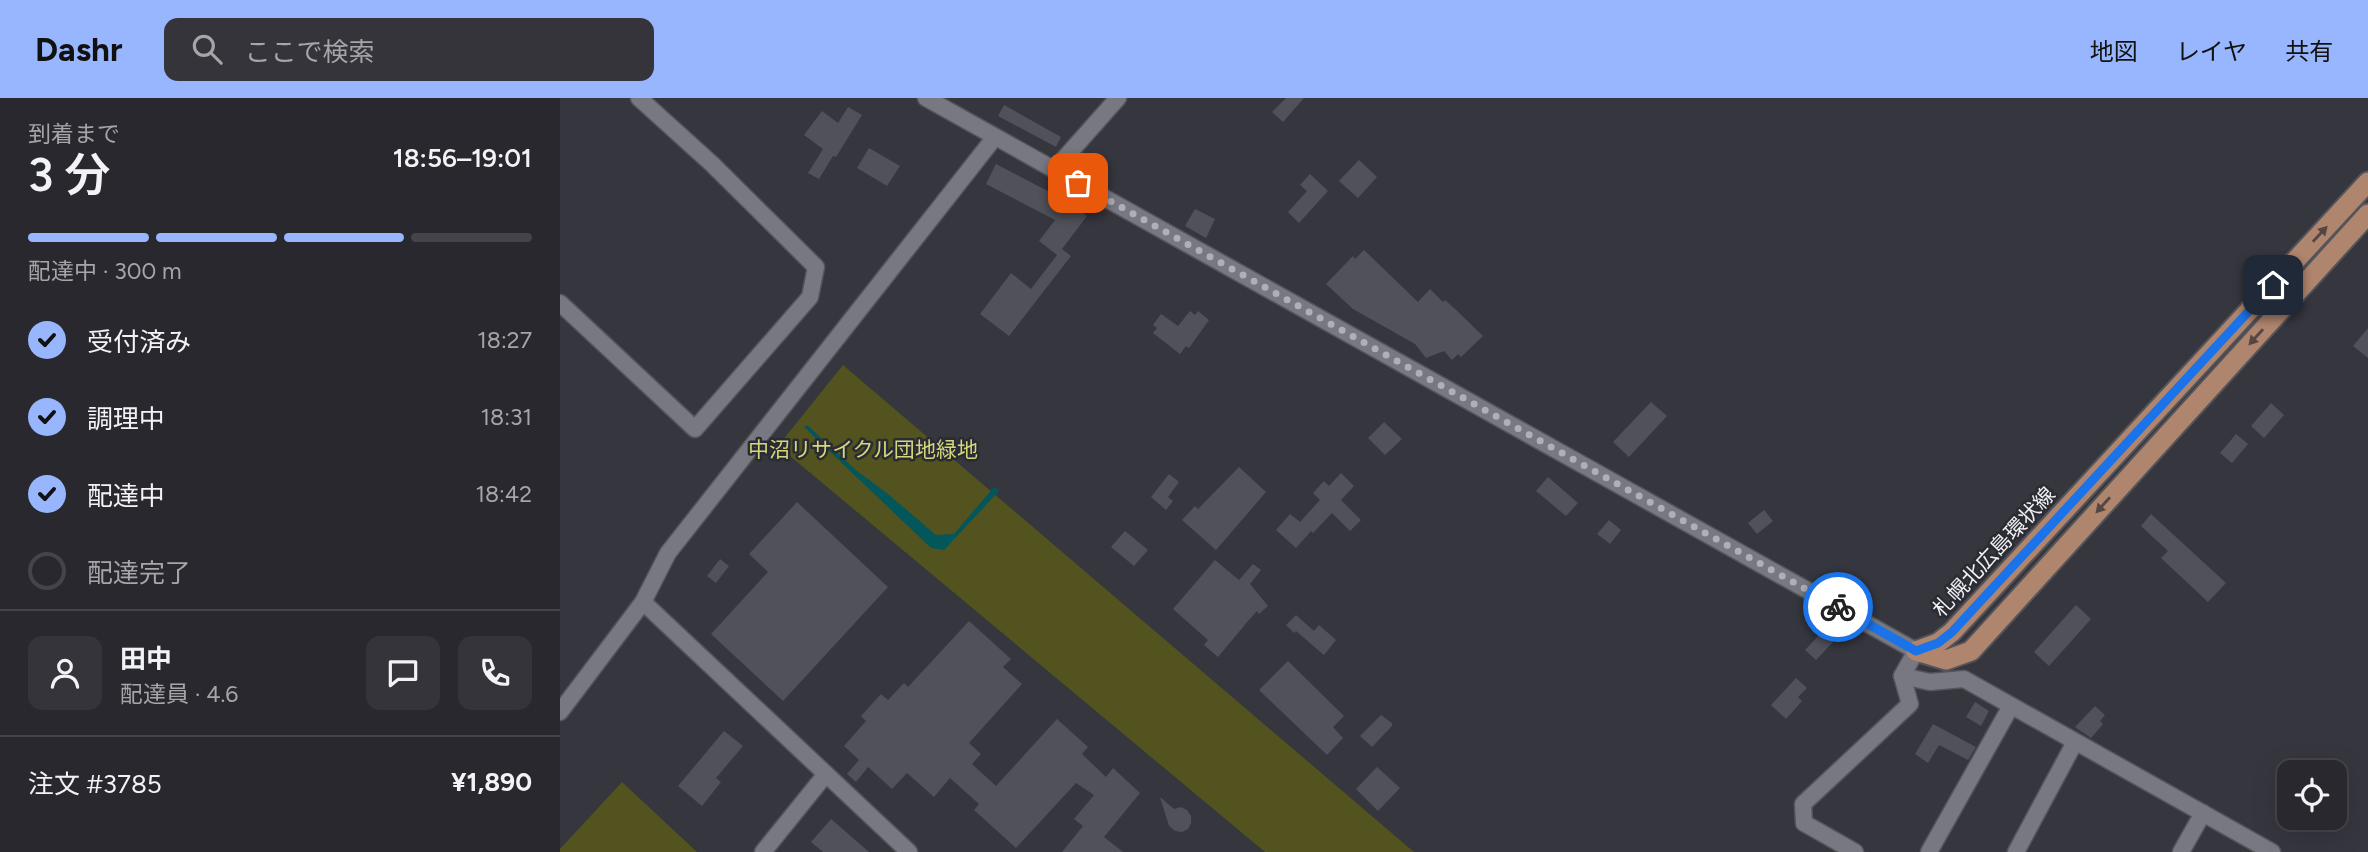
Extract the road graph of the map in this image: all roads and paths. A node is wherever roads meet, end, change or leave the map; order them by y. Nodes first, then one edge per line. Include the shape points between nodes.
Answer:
1 (639, 98) edge
2 (926, 98) edge
3 (1118, 98) edge
4 (995, 137) junction
5 (1054, 170) junction
6 (2368, 183) edge
7 (2368, 214) edge
8 (560, 303) edge
9 (643, 602) junction
10 (1916, 651) junction
11 (1902, 676) junction
12 (2011, 706) junction
13 (560, 712) edge
14 (2075, 742) junction
15 (826, 774) junction
16 (2203, 813) junction
17 (763, 852) edge
18 (909, 852) edge
19 (1855, 852) edge
20 (1929, 852) edge
21 (2016, 852) edge
22 (2181, 852) edge
23 (2272, 852) edge

1 - 8 street via 816,267 810,297 695,429
2 - 4 street
3 - 5 street
4 - 5 street
4 - 9 street via 668,553
5 - 10 street
10 -> 6 main road, 札幌北広島環状線 via 1952,632
7 -> 10 main road via 1971,651 1946,660
9 - 13 street
9 - 15 street
10 - 11 street
11 - 12 street via 1930,682 1964,679
11 - 19 street via 1910,704 1803,804 1804,823
12 - 14 street
12 - 20 street
14 - 16 street
14 - 21 street
15 - 17 street
15 - 18 street
16 - 22 street
16 - 23 street

